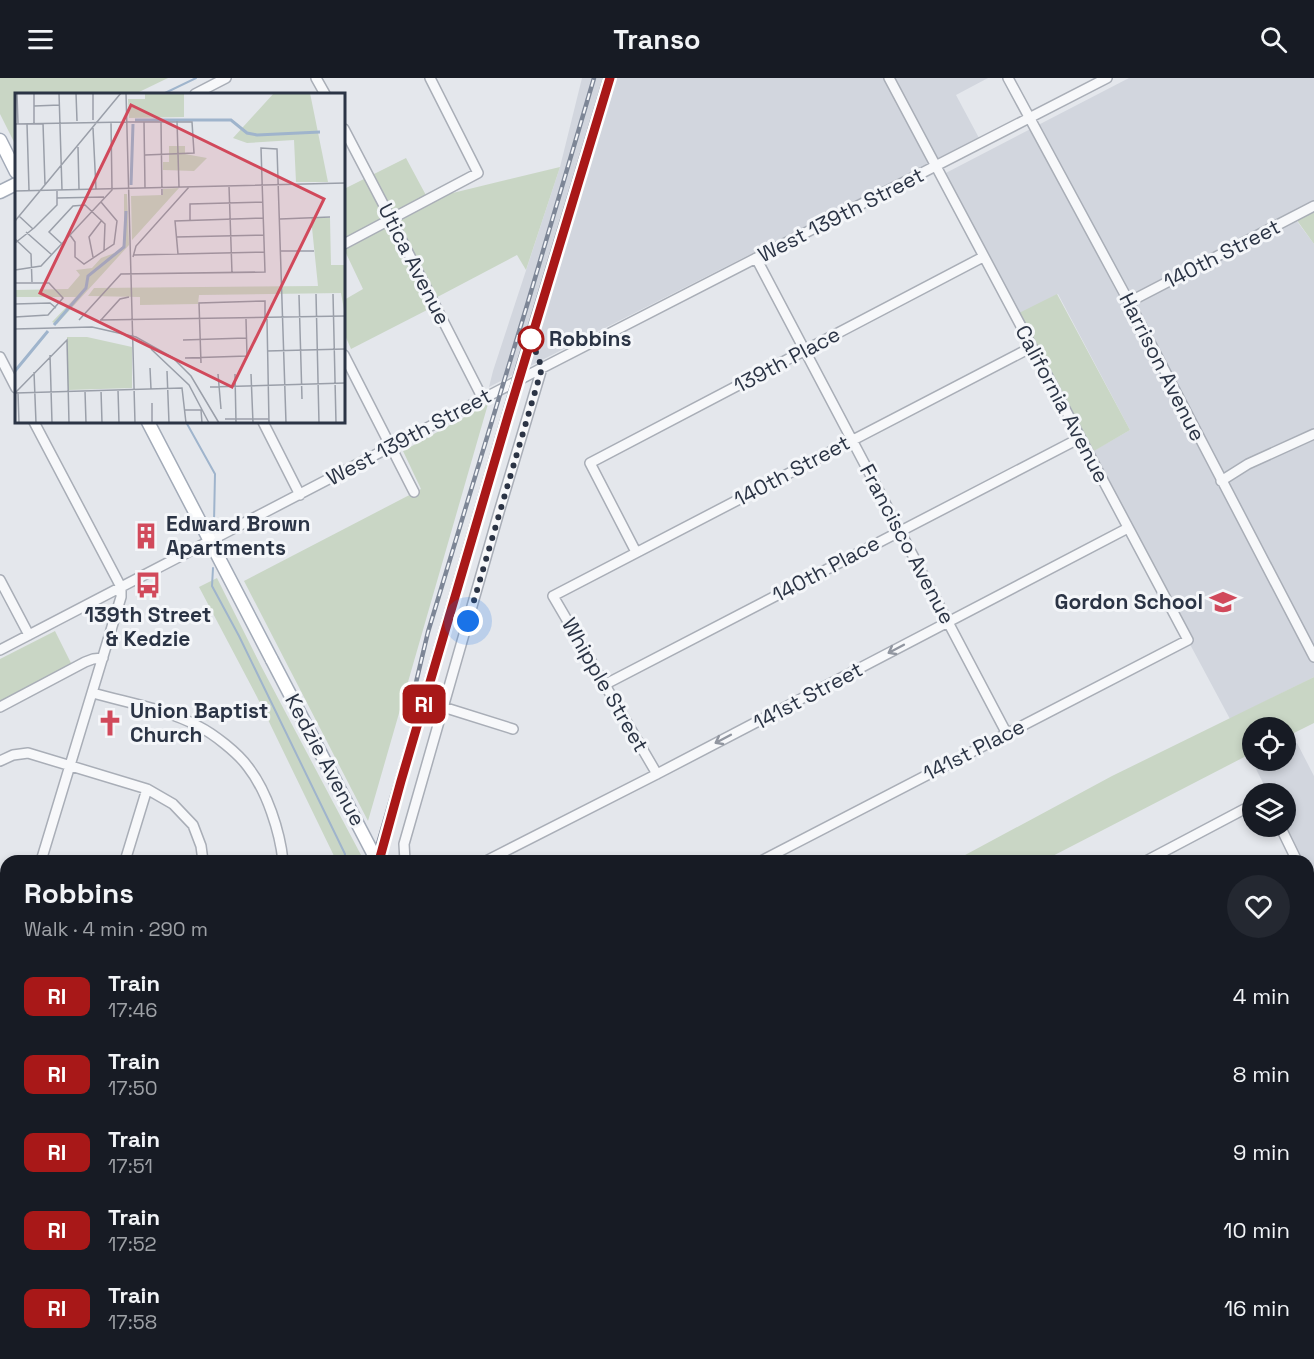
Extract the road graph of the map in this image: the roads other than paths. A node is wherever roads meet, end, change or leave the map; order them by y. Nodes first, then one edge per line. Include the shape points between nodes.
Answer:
1 (226, 78) edge
2 (316, 78) edge
3 (430, 78) edge
4 (889, 78) edge
5 (1008, 78) edge
6 (1107, 78) edge
7 (208, 92) edge
8 (324, 93) edge
9 (1030, 118) junction
10 (345, 131) edge
11 (0, 140) edge
12 (936, 167) junction
13 (15, 170) edge
14 (15, 184) edge
15 (0, 192) edge
16 (1314, 206) edge
17 (391, 219) junction
18 (345, 243) edge
19 (983, 257) junction
20 (756, 258) junction
21 (1129, 302) junction
22 (1032, 347) junction
23 (804, 350) junction
24 (0, 357) edge
25 (345, 357) edge
26 (542, 368) junction
27 (15, 386) edge
28 (483, 399) junction
29 (35, 423) edge
30 (149, 423) edge
31 (264, 423) edge
32 (1314, 434) edge
33 (1080, 438) junction
34 (852, 440) junction
35 (391, 447) junction
36 (1221, 481) junction
37 (414, 492) dead end
38 (300, 495) junction
39 (1128, 528) junction
40 (899, 531) junction
41 (211, 541) junction
42 (636, 552) junction
43 (0, 580) edge
44 (121, 587) junction
45 (553, 596) joint
46 (948, 622) junction
47 (29, 635) junction
48 (1188, 640) joint
49 (0, 650) edge
50 (1314, 657) edge
51 (103, 658) junction
52 (604, 685) junction
53 (93, 693) junction
54 (443, 707) junction
55 (0, 708) edge
56 (513, 729) dead end
57 (1007, 734) junction
58 (0, 761) edge
59 (70, 765) junction
60 (657, 774) junction
61 (147, 789) junction
62 (1242, 810) edge
63 (1285, 837) edge
64 (43, 855) edge
65 (127, 855) edge
66 (202, 855) edge
67 (282, 855) edge
68 (374, 855) edge
69 (405, 855) edge
70 (498, 855) edge
71 (773, 855) edge
72 (1157, 855) edge
73 (1294, 855) edge

1 - 7 street
2 - 8 street
3 - 17 street via 478,173
4 - 12 street, California Avenue
5 - 9 street, Harrison Avenue
6 - 9 street, West 139th Street
9 - 12 street, West 139th Street
9 - 21 street, Harrison Avenue
10 - 17 street, Utica Avenue
11 - 13 main road
12 - 19 street, California Avenue
12 - 20 street, West 139th Street
14 - 15 main road
16 - 21 street, 140th Street
17 - 18 street
17 - 28 street, Utica Avenue
19 - 22 street, California Avenue
19 - 23 street, 139th Place
20 - 23 street, Francisco Avenue
20 - 26 street, West 139th Street
21 - 36 street, Harrison Avenue
22 - 33 street, California Avenue
22 - 34 street, 140th Street
23 - 34 street, Francisco Avenue
23 - 42 street, 139th Place via 590,463
24 - 27 street
25 - 35 street
26 - 28 street, West 139th Street
26 - 54 street
28 - 35 street, West 139th Street
29 - 44 street
30 - 41 main road, Kedzie Avenue
31 - 38 street
32 - 36 street
33 - 39 street, California Avenue
33 - 40 street, 140th Place
34 - 40 street, Francisco Avenue
34 - 42 street, 140th Street
35 - 37 street
35 - 38 street, West 139th Street
36 - 50 street, Harrison Avenue
38 - 41 street, West 139th Street
39 - 46 street, 141st Street
39 - 48 street, California Avenue
40 - 46 street, Francisco Avenue
40 - 52 street, 140th Place
41 - 44 street, West 139th Street
41 - 68 main road, Kedzie Avenue, bridge
42 - 45 street, 140th Street
43 - 47 street
44 - 47 street, West 139th Street
44 - 51 street
45 - 52 street, Whipple Street
46 - 57 street, Francisco Avenue
46 -> 60 street, 141st Street
47 - 49 street, West 139th Street
48 - 57 street, 141st Place
51 - 53 street
51 - 55 street via 85,662
52 - 60 street, Whipple Street
53 - 59 street
53 - 67 street via 173,715 200,727 234,752 249,768 265,797
54 - 56 street
54 - 69 street via 404,844
57 - 71 street, 141st Place
58 - 59 street via 24,753
59 - 61 street
59 - 64 street
60 - 70 street, 141st Street
61 - 65 street
61 - 66 street via 173,804 192,825
62 - 72 street
63 - 73 street

